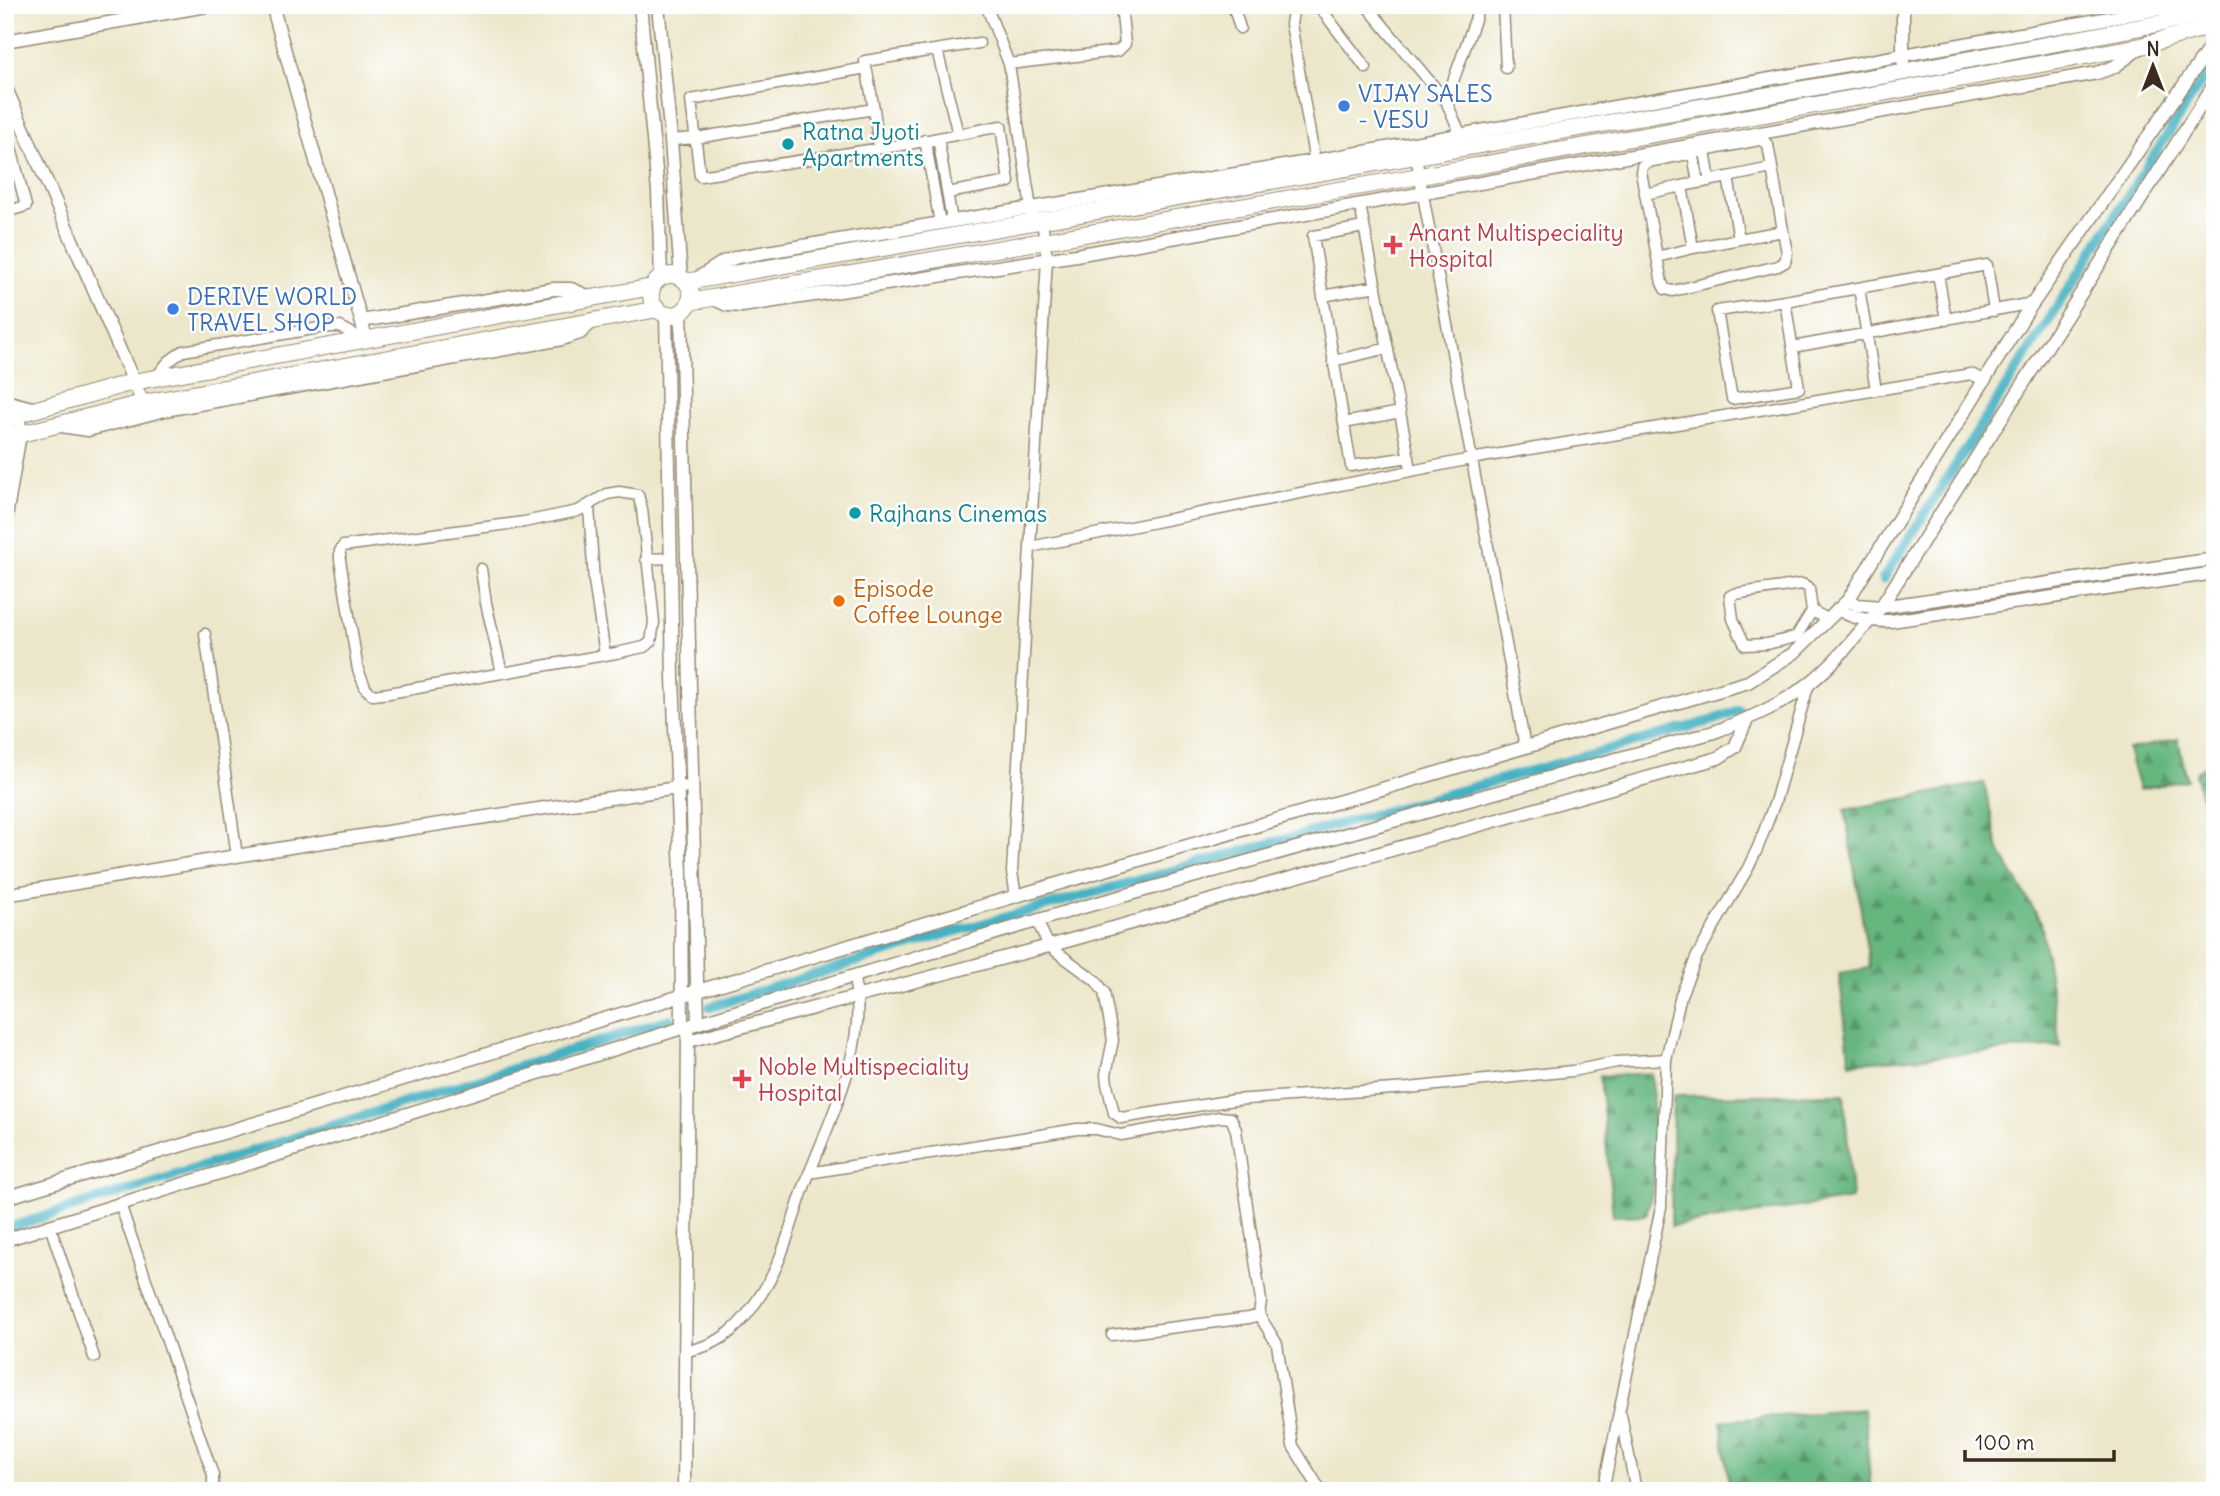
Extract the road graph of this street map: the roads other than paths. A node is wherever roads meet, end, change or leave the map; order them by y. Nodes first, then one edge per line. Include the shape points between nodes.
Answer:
1 (212, 5) edge
2 (272, 5) edge
3 (640, 5) edge
4 (658, 5) edge
5 (986, 5) edge
6 (1121, 5) edge
7 (1233, 5) edge
8 (1299, 5) edge
9 (1318, 5) edge
10 (1366, 5) edge
11 (1476, 5) edge
12 (1503, 5) edge
13 (1903, 5) edge
14 (2214, 5) edge
15 (2215, 25) edge
16 (1241, 28) dead end
17 (2215, 40) edge
18 (5, 41) edge
19 (979, 43) dead end
20 (2141, 46) junction
21 (937, 50) junction
22 (1903, 63) junction
23 (1010, 64) junction
24 (866, 68) junction
25 (1366, 68) dead end
26 (1506, 68) dead end
27 (2215, 83) edge
28 (5, 86) edge
29 (1904, 89) junction
30 (1446, 101) junction
31 (874, 109) junction
32 (958, 134) junction
33 (27, 135) junction
34 (695, 138) junction
35 (938, 138) junction
36 (671, 140) junction
37 (925, 140) junction
38 (7, 141) edge
39 (1463, 141) junction
40 (879, 148) junction
41 (1698, 148) junction
42 (1416, 157) junction
43 (1315, 168) junction
44 (1771, 168) junction
45 (1420, 176) junction
46 (1728, 177) junction
47 (1710, 181) junction
48 (1698, 183) junction
49 (1682, 186) junction
50 (947, 193) junction
51 (1423, 193) junction
52 (1645, 194) junction
53 (1360, 205) junction
54 (5, 212) edge
55 (1035, 217) junction
56 (946, 222) junction
57 (1364, 227) junction
58 (1783, 231) junction
59 (1739, 239) junction
60 (1045, 240) junction
61 (1693, 248) junction
62 (1657, 257) junction
63 (1047, 259) junction
64 (1938, 274) junction
65 (687, 280) junction
66 (657, 282) junction
67 (1376, 286) junction
68 (1859, 288) junction
69 (1322, 296) junction
70 (592, 298) junction
71 (712, 298) junction
72 (1785, 301) junction
73 (2031, 307) junction
74 (673, 309) junction
75 (1999, 312) junction
76 (1946, 320) junction
77 (361, 321) junction
78 (593, 321) junction
79 (1868, 338) junction
80 (364, 339) junction
81 (1793, 347) junction
82 (1388, 348) junction
83 (1333, 361) junction
84 (1983, 380) junction
85 (133, 382) junction
86 (1876, 390) junction
87 (5, 401) edge
88 (143, 403) junction
89 (36, 410) junction
90 (1400, 412) junction
91 (12, 416) edge
92 (1344, 423) junction
93 (55, 425) junction
94 (13, 436) edge
95 (1409, 457) junction
96 (1471, 459) junction
97 (1411, 471) junction
98 (589, 507) junction
99 (5, 523) edge
100 (1030, 547) junction
101 (671, 558) junction
102 (646, 559) junction
103 (2215, 559) edge
104 (481, 569) dead end
105 (2215, 573) edge
106 (671, 578) junction
107 (649, 581) junction
108 (1848, 600) junction
109 (1881, 607) junction
110 (1812, 611) junction
111 (1833, 614) junction
112 (1869, 621) junction
113 (205, 635) dead end
114 (605, 655) junction
115 (502, 673) junction
116 (1809, 683) junction
117 (1747, 719) junction
118 (1525, 747) junction
119 (693, 786) junction
120 (677, 788) junction
121 (237, 856) junction
122 (5, 895) edge
123 (1016, 896) junction
124 (1037, 921) junction
125 (1049, 946) junction
126 (853, 976) junction
127 (697, 992) junction
128 (682, 996) junction
129 (859, 996) junction
130 (689, 1026) junction
131 (688, 1041) junction
132 (1666, 1059) junction
133 (809, 1173) junction
134 (5, 1198) edge
135 (120, 1204) junction
136 (50, 1226) junction
137 (5, 1240) edge
138 (1259, 1315) junction
139 (1112, 1335) dead end
140 (685, 1352) junction
141 (94, 1357) dead end
142 (1619, 1407) junction
143 (213, 1491) edge
144 (684, 1491) edge
145 (1321, 1491) edge
146 (1603, 1491) edge
147 (1636, 1491) edge

1 - 18 street
2 - 77 street
3 - 66 street via 658,191
4 - 36 street
5 - 23 street
6 - 23 street via 1125,44 1118,51
7 - 16 street
8 - 43 street via 1291,24
9 - 25 street
10 - 30 street
11 - 30 street via 1476,17
12 - 26 street
13 - 22 street
14 - 22 main road via 2182,17
15 - 20 main road
17 - 73 street
19 - 21 street
20 - 29 main road
20 - 41 street via 2114,67 2097,72
21 - 24 street via 865,61
21 - 32 street
22 - 29 street
22 - 39 main road
23 - 55 street
24 - 31 street
24 - 34 street via 691,100
27 - 109 street
28 - 33 street
29 - 45 main road
30 - 39 street
31 - 34 street
31 - 40 street
32 - 35 street
32 - 50 street via 1001,126 1009,182
33 - 38 street
33 - 85 street
34 - 36 street
34 - 40 street via 700,176
35 - 37 street
35 - 50 street
36 - 65 street
37 - 40 street
37 - 56 street
38 - 54 street via 26,206
39 - 42 main road
39 - 43 street
41 - 44 street via 1764,141
41 - 47 street
41 - 48 street
41 - 51 street
41 - 52 street via 1642,166
42 - 43 main road
42 - 45 street
43 - 55 main road
44 - 46 street
44 - 58 street
45 - 51 street
45 - 60 main road
46 - 47 street
46 - 59 street
47 - 48 street
48 - 49 street
49 - 52 street
49 - 61 street
50 - 56 street
51 - 53 street
51 - 96 street
52 - 62 street
53 - 57 street
53 - 63 street
55 - 56 street
55 - 60 street
55 - 65 main road
56 - 65 street via 737,257
57 - 67 street
57 - 69 street via 1313,236
58 - 59 street
58 - 62 street via 1787,254 1778,266 1672,291 1662,283
59 - 61 street
60 - 63 street
60 - 71 main road
61 - 62 street
63 - 71 street via 742,306
63 - 100 street
64 - 68 street
64 - 75 street via 1987,265
64 - 76 street
65 - 66 main road via 668,275
65 - 74 main road via 689,288
66 - 70 main road
66 - 74 main road via 651,299
67 - 69 street
67 - 82 street
68 - 72 street
68 - 79 street
69 - 83 street
70 - 77 street via 571,289 553,289
70 - 80 main road
71 - 74 main road
72 - 81 street
72 - 81 street via 1717,312 1732,398 1799,388
73 - 75 street
73 - 84 street
74 - 78 main road
74 - 101 street
74 - 119 street
75 - 76 street
75 - 79 street
76 - 79 street
77 - 80 street
78 - 88 main road
78 - 93 street via 580,334 562,339 172,408 88,430
79 - 81 street
79 - 86 street
80 - 85 main road
82 - 83 street
82 - 90 street
83 - 92 street
84 - 86 street via 1971,374
84 - 108 street
85 - 88 street
85 - 89 main road
86 - 96 street
87 - 89 street
88 - 93 main road
89 - 91 main road
90 - 92 street
90 - 95 street
91 - 94 street
92 - 95 street via 1351,466
93 - 94 main road
94 - 99 street
95 - 97 street
96 - 97 street
96 - 118 street
97 - 100 street
98 - 102 street via 607,494 638,495
98 - 114 street
98 - 115 street via 490,527 350,544 340,551 358,670 373,695
100 - 123 street via 1012,872
101 - 102 street
101 - 106 street
102 - 107 street
103 - 109 street
104 - 115 street
105 - 112 street
106 - 107 street
106 - 120 street
107 - 114 street via 654,622 651,642
108 - 109 street
108 - 111 street
109 - 112 street
110 - 110 street via 1809,588 1802,584 1730,596 1733,620 1745,645 1796,637
110 - 111 street
111 - 112 street
111 - 118 street via 1794,653 1748,682
112 - 116 street
113 - 121 street
114 - 115 street
116 - 117 street
116 - 132 street via 1768,821 1748,868 1690,970
117 - 124 street
117 - 125 street via 1735,747 1718,758
118 - 123 street
119 - 120 street
119 - 127 street
120 - 121 street
120 - 128 street
121 - 122 street
123 - 127 street
124 - 125 street
124 - 126 street
125 - 129 street
125 - 132 street via 1097,981 1104,992 1113,1040 1107,1084 1112,1108 1121,1118 1234,1100 1408,1088
126 - 129 street
126 - 130 street
127 - 128 street
127 - 130 street
128 - 130 street
128 - 134 street
129 - 131 street
129 - 133 street via 856,1037 844,1081
130 - 131 street
130 - 135 street
131 - 140 street
132 - 142 street via 1663,1196
133 - 138 street via 1077,1129 1121,1135 1226,1116 1236,1130 1261,1301
133 - 140 street via 762,1294 724,1338
135 - 136 street
135 - 143 street via 213,1475
136 - 137 street
136 - 141 street
138 - 139 street
138 - 145 street via 1277,1344 1293,1446
140 - 144 street
142 - 146 street
142 - 147 street

